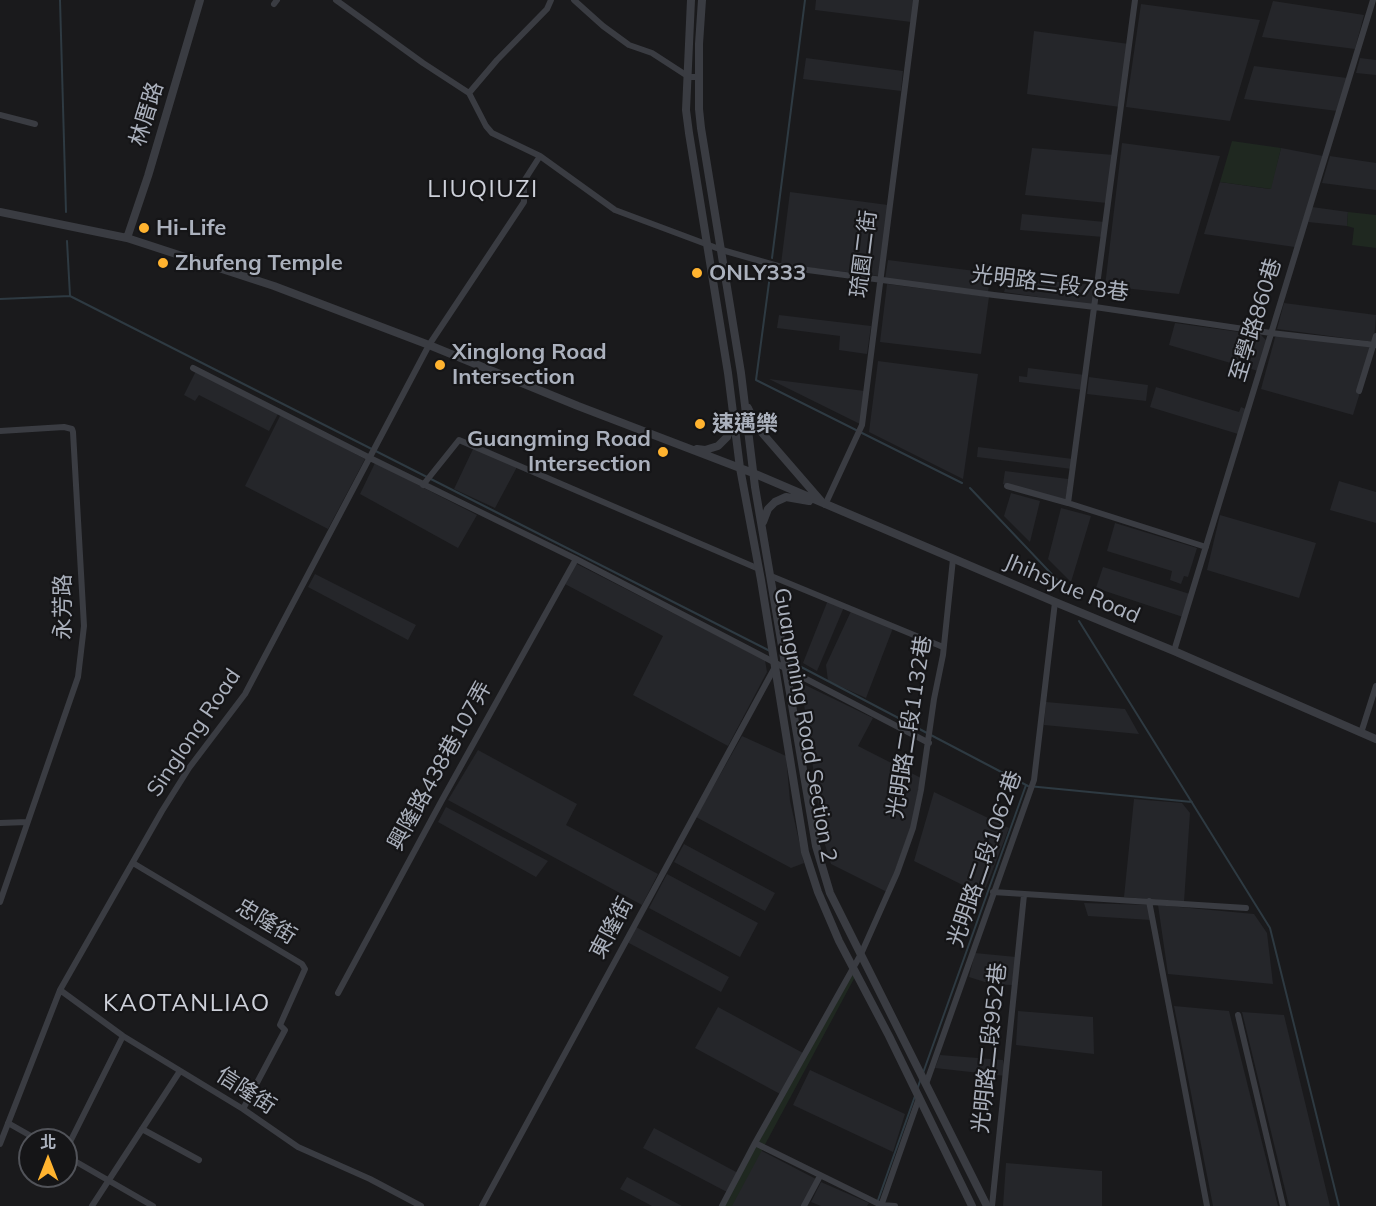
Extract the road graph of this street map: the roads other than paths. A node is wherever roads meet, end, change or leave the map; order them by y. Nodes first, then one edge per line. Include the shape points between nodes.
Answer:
1 (200, 0) edge
2 (336, 0) edge
3 (551, 0) edge
4 (574, 0) edge
5 (691, 0) edge
6 (702, 0) edge
7 (916, 0) edge
8 (1135, 0) edge
9 (1373, 0) edge
10 (689, 77) junction
11 (699, 77) junction
12 (469, 93) junction
13 (0, 115) edge
14 (35, 124) dead end
15 (540, 156) junction
16 (0, 212) edge
17 (127, 238) junction
18 (708, 245) junction
19 (722, 250) junction
20 (879, 280) junction
21 (1095, 307) junction
22 (1271, 333) junction
23 (1376, 336) edge
24 (429, 345) junction
25 (1375, 345) edge
26 (193, 368) dead end
27 (1359, 391) dead end
28 (745, 403) junction
29 (733, 407) junction
30 (0, 431) edge
31 (689, 449) junction
32 (373, 453) junction
33 (740, 468) junction
34 (753, 473) junction
35 (426, 480) junction
36 (1006, 486) dead end
37 (1068, 503) junction
38 (825, 505) junction
39 (762, 526) junction
40 (1206, 547) junction
41 (576, 559) junction
42 (953, 559) junction
43 (759, 569) junction
44 (771, 576) junction
45 (1055, 602) junction
46 (943, 647) junction
47 (1174, 651) junction
48 (779, 666) junction
49 (1376, 686) edge
50 (1361, 733) junction
51 (1376, 739) edge
52 (929, 743) junction
53 (27, 822) junction
54 (0, 824) edge
55 (133, 863) junction
56 (993, 892) junction
57 (1024, 895) junction
58 (1149, 901) junction
59 (0, 902) edge
60 (1246, 908) dead end
61 (857, 962) junction
62 (60, 990) junction
63 (338, 993) dead end
64 (1238, 1016) dead end
65 (123, 1036) junction
66 (180, 1071) junction
67 (926, 1084) junction
68 (919, 1098) junction
69 (243, 1109) junction
70 (8, 1123) junction
71 (77, 1128) edge
72 (18, 1129) edge
73 (142, 1130) junction
74 (755, 1143) junction
75 (0, 1144) edge
76 (199, 1160) dead end
77 (78, 1163) edge
78 (820, 1176) junction
79 (109, 1181) junction
80 (879, 1204) edge
81 (92, 1206) edge
82 (153, 1206) edge
83 (421, 1206) edge
84 (482, 1206) edge
85 (722, 1206) edge
86 (804, 1206) edge
87 (895, 1206) edge
88 (972, 1206) edge
89 (987, 1206) edge
90 (992, 1206) edge
91 (1207, 1206) edge
92 (1283, 1206) edge

1 - 17 street, 林厝路
2 - 12 street
3 - 12 street
4 - 10 street via 629,45 652,53
5 - 10 street, Guangming Road Section 2
6 - 11 street, Guangming Road Section 2
7 - 20 street, 琉園二街
8 - 21 street
9 - 22 street, 至學路860巷
10 - 11 street
10 - 18 street, Guangming Road Section 2 via 686,110
11 - 19 street, Guangming Road Section 2 via 701,128
12 - 15 street, 光明路三段78巷 via 492,133
13 - 14 street
15 - 18 street, 光明路三段78巷 via 615,210
15 - 24 street, Singlong Road via 524,181 524,202
16 - 17 street, Jhihsyue Road
17 - 24 street, Jhihsyue Road via 274,286
18 - 19 street, 光明路三段78巷
18 - 29 street, Guangming Road Section 2
19 - 20 street, 光明路三段78巷 via 778,266
19 - 28 street, Guangming Road Section 2
20 - 21 street, 光明路三段78巷
20 - 38 street, 琉園二街 via 862,425
21 - 22 street, 光明路三段78巷
21 - 37 street
22 - 25 street, 光明路三段78巷
22 - 40 street, 至學路860巷
23 - 25 street
24 - 31 street, Jhihsyue Road
24 - 32 street, Singlong Road
25 - 27 street
26 - 32 street
28 - 34 street, Guangming Road Section 2
28 - 38 street via 757,427
29 - 31 street via 727,437 718,446
29 - 33 street, Guangming Road Section 2
30 - 53 street, 永芳路 via 69,427 73,432 84,626 78,677
31 - 33 street, Jhihsyue Road
32 - 35 street
32 - 55 street, Singlong Road via 245,694 189,768
33 - 34 street, Jhihsyue Road
33 - 43 street, Guangming Road Section 2
34 - 38 street, Jhihsyue Road
34 - 39 street, Guangming Road Section 2
35 - 41 street
35 - 43 street via 459,440
36 - 37 street
37 - 40 street
38 - 39 street via 786,497 768,509
38 - 42 street, Jhihsyue Road
39 - 44 street, Guangming Road Section 2
40 - 47 street, 至學路860巷
41 - 48 street
41 - 63 street, 興隆路438巷107弄
42 - 45 street, Jhihsyue Road
42 - 46 street, 光明路二段1132巷
43 - 48 street, Guangming Road Section 2
44 - 46 street
44 - 48 street, Guangming Road Section 2
45 - 47 street, Jhihsyue Road
45 - 56 street, 光明路二段1062巷 via 1034,780
46 - 52 street, 光明路二段1132巷
47 - 50 street, Jhihsyue Road
48 - 52 street
48 - 61 street, Guangming Road Section 2 via 816,846
48 - 61 street, Guangming Road Section 2 via 805,852 818,892
48 - 84 street, 東隆街
49 - 50 street
50 - 51 street, Jhihsyue Road
52 - 61 street, 光明路二段1132巷 via 913,828
53 - 54 street
53 - 59 street
55 - 62 street, Singlong Road
55 - 69 street, 忠隆街 via 305,969 280,1025 285,1030
56 - 57 street
56 - 67 street, 光明路二段1062巷
57 - 58 street
57 - 90 street, 光明路二段952巷
58 - 60 street
58 - 91 street
61 - 67 street, Guangming Road Section 2
61 - 68 street, Guangming Road Section 2
61 - 74 street, 光明路二段1132巷
62 - 65 street, 信隆街
62 - 70 street, Singlong Road
64 - 92 street
65 - 66 street, 信隆街
65 - 71 street
66 - 69 street, 信隆街
66 - 73 street
67 - 89 street, Guangming Road Section 2
68 - 80 street
68 - 88 street, Guangming Road Section 2
69 - 83 street, 信隆街 via 298,1147
70 - 72 street
70 - 75 street, Singlong Road
73 - 76 street
73 - 79 street
74 - 78 street
74 - 85 street, 光明路二段1132巷
77 - 79 street
78 - 80 street
78 - 86 street
79 - 81 street
79 - 82 street
80 - 87 street

